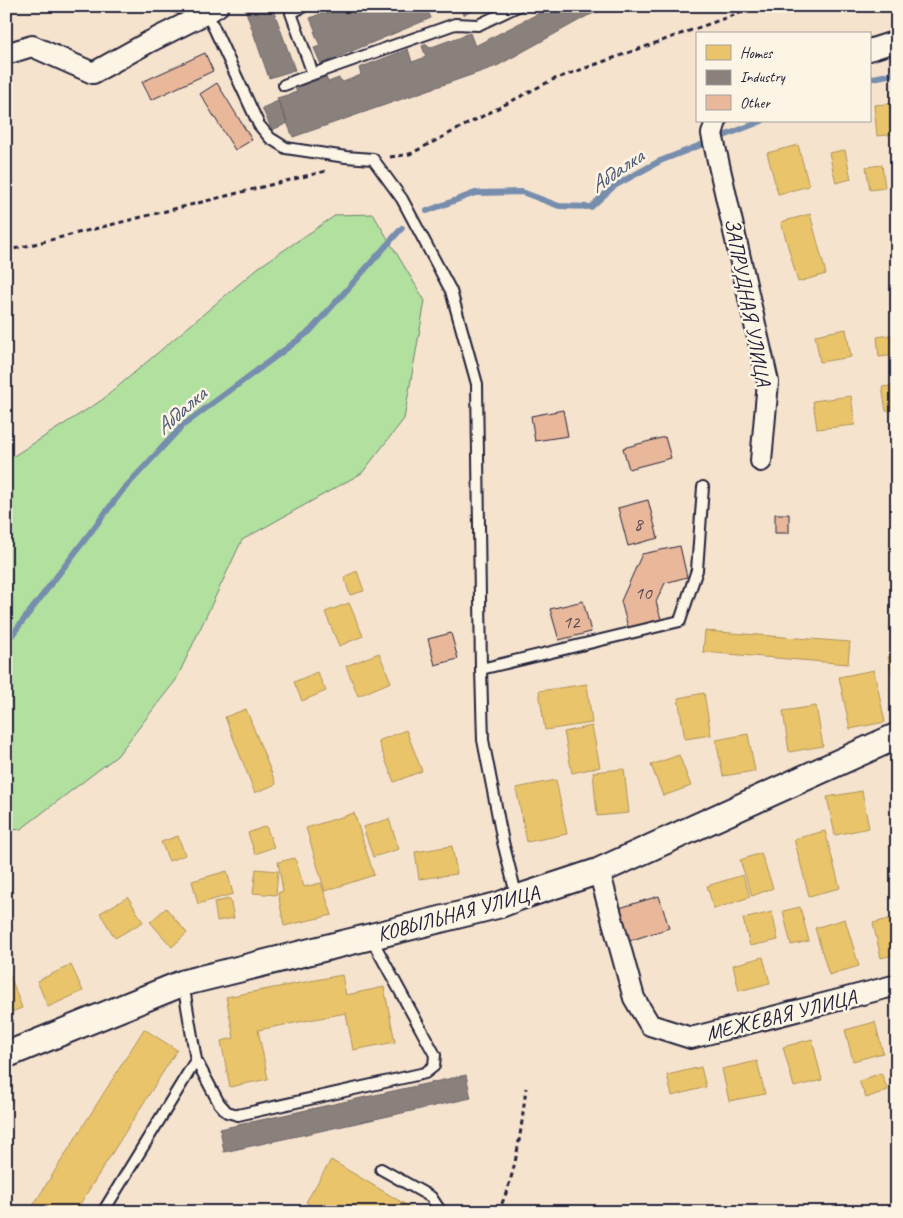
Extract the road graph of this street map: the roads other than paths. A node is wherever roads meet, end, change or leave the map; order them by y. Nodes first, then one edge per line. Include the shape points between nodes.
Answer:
1 (173, 6) edge
2 (304, 6) edge
3 (518, 6) edge
4 (213, 10) edge
5 (289, 10) edge
6 (897, 41) edge
7 (870, 50) edge
8 (6, 54) edge
9 (313, 74) junction
10 (284, 85) dead end
11 (714, 133) edge
12 (760, 461) dead end
13 (704, 487) dead end
14 (481, 669) junction
15 (897, 736) edge
16 (599, 871) junction
17 (517, 898) junction
18 (370, 937) junction
19 (183, 984) junction
20 (897, 986) edge
21 (6, 1055) edge
22 (196, 1060) junction
23 (381, 1169) dead end
24 (103, 1212) edge
25 (442, 1212) edge

1 - 4 lane
2 - 5 lane
3 - 9 lane via 478,25 454,24
4 - 8 street via 93,72 32,46
4 - 14 lane via 259,124 270,138 286,148 373,159 402,199 451,291 477,384
5 - 9 lane
6 - 7 street
9 - 10 lane
11 - 12 street, ЗАПРУДНАЯ УЛИЦА via 768,382
13 - 14 lane via 697,570 680,621
14 - 17 lane via 483,740
15 - 16 street, КОВЫЛЬНАЯ УЛИЦА
16 - 17 street, КОВЫЛЬНАЯ УЛИЦА
16 - 20 street, МЕЖЕВАЯ УЛИЦА via 634,998 650,1025 691,1038
17 - 18 street, КОВЫЛЬНАЯ УЛИЦА
18 - 19 street, КОВЫЛЬНАЯ УЛИЦА
18 - 22 lane via 435,1055 434,1066 425,1073 238,1115 227,1112 219,1103
19 - 21 street, КОВЫЛЬНАЯ УЛИЦА
19 - 22 lane
22 - 24 lane
23 - 25 lane via 431,1197

